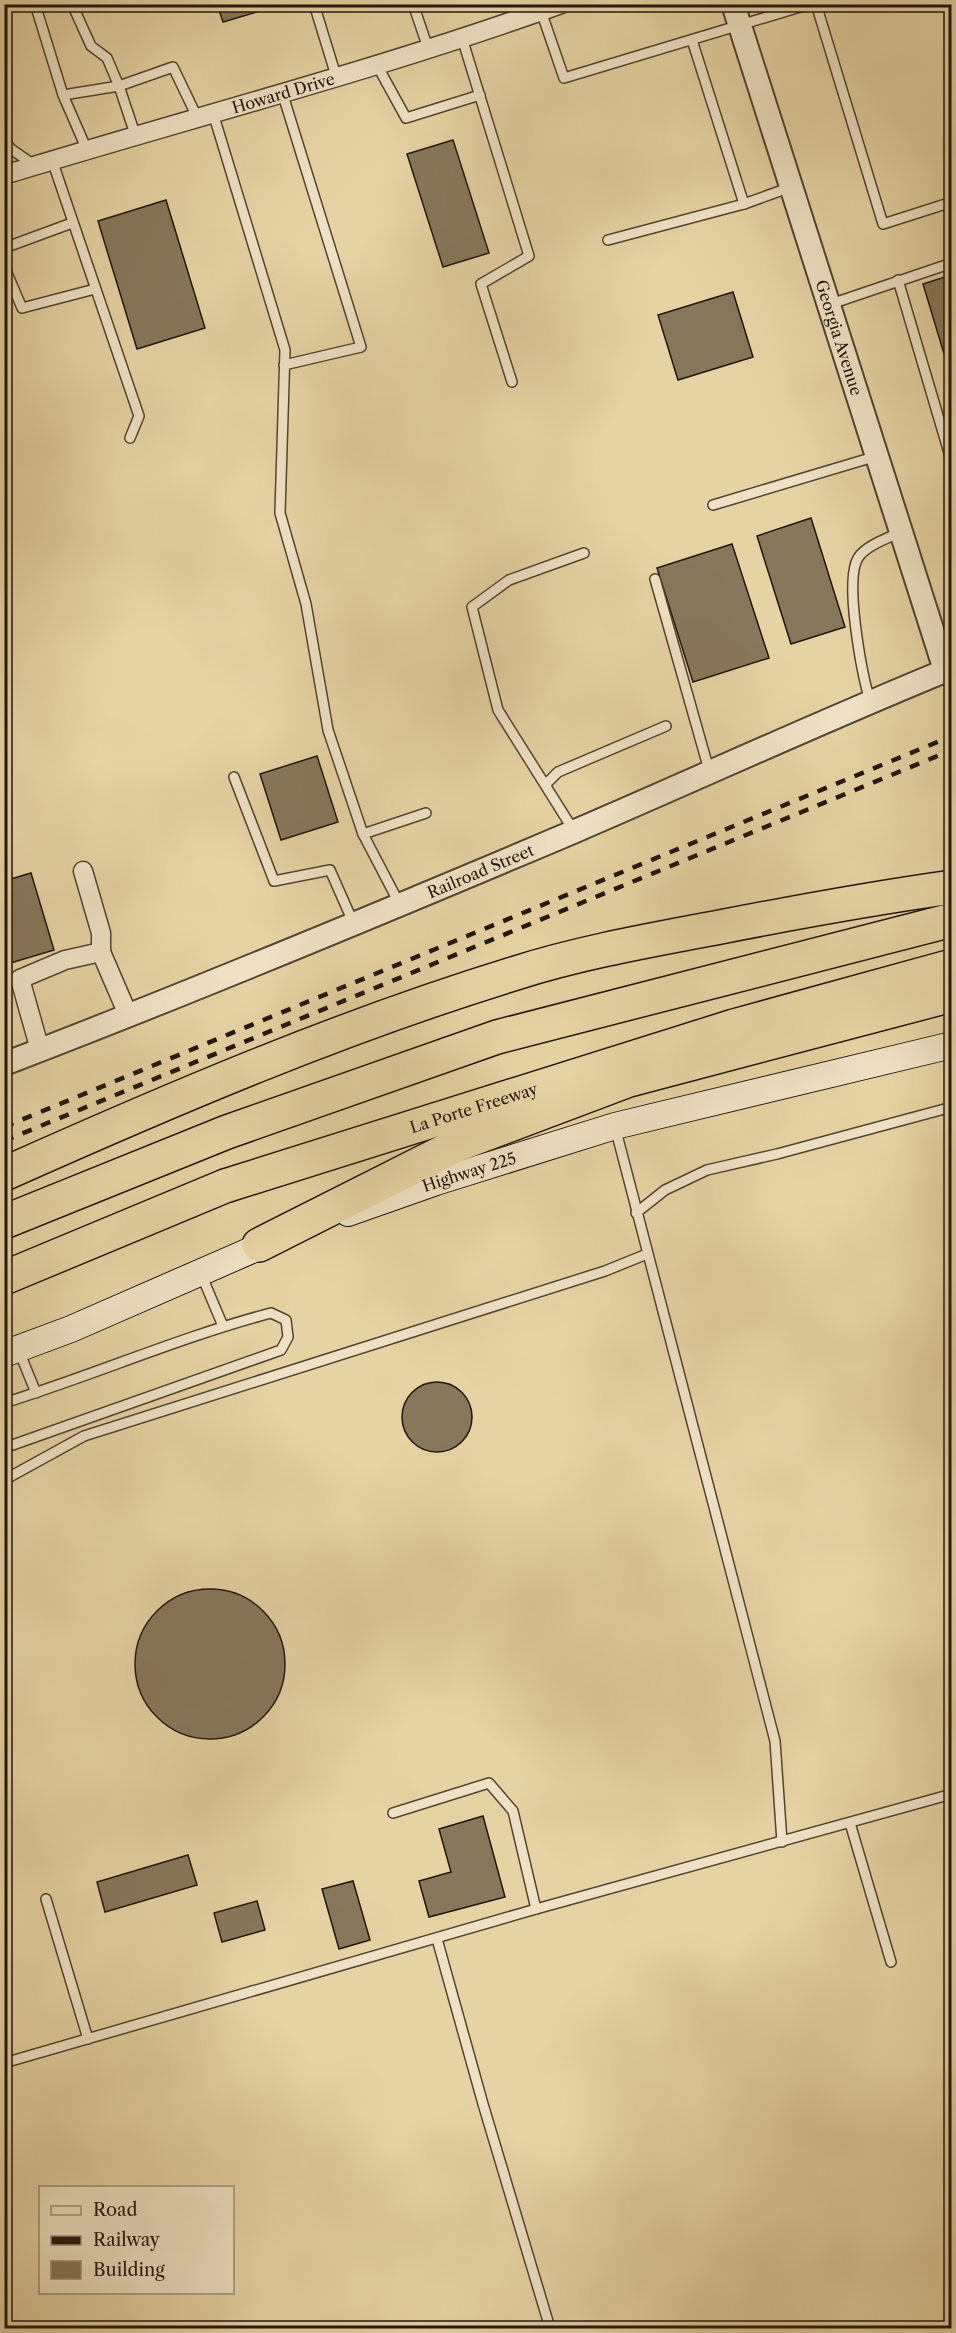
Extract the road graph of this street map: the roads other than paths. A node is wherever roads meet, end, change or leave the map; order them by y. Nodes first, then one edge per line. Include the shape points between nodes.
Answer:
1 (35, 4) edge
2 (72, 4) edge
3 (314, 4) edge
4 (413, 4) edge
5 (561, 4) edge
6 (733, 4) edge
7 (810, 4) edge
8 (816, 4) edge
9 (541, 11) junction
10 (741, 26) junction
11 (462, 38) junction
12 (692, 40) junction
13 (428, 48) junction
14 (378, 67) junction
15 (337, 79) junction
16 (119, 86) junction
17 (282, 92) junction
18 (63, 95) junction
19 (480, 95) junction
20 (205, 115) junction
21 (135, 134) junction
22 (4, 140) edge
23 (87, 150) junction
24 (44, 163) junction
25 (4, 175) edge
26 (790, 187) junction
27 (951, 202) edge
28 (744, 204) junction
29 (72, 223) junction
30 (608, 240) dead end
31 (4, 248) edge
32 (951, 264) edge
33 (4, 266) edge
34 (898, 280) junction
35 (95, 289) junction
36 (828, 305) junction
37 (284, 365) junction
38 (512, 382) dead end
39 (130, 438) dead end
40 (877, 456) junction
41 (951, 463) edge
42 (713, 505) dead end
43 (901, 532) junction
44 (584, 553) dead end
45 (655, 579) dead end
46 (948, 669) edge
47 (871, 703) junction
48 (666, 726) dead end
49 (709, 770) junction
50 (234, 777) dead end
51 (546, 784) junction
52 (426, 813) dead end
53 (574, 831) junction
54 (363, 834) junction
55 (83, 871) dead end
56 (951, 887) edge
57 (399, 903) junction
58 (951, 920) edge
59 (353, 922) junction
60 (100, 952) junction
61 (951, 966) edge
62 (951, 994) edge
63 (129, 1017) junction
64 (951, 1045) edge
65 (40, 1050) junction
66 (4, 1064) edge
67 (951, 1107) edge
68 (615, 1126) junction
69 (4, 1174) edge
70 (636, 1213) junction
71 (4, 1222) edge
72 (259, 1245) junction
73 (647, 1254) junction
74 (200, 1271) junction
75 (4, 1278) edge
76 (223, 1326) junction
77 (11, 1351) edge
78 (36, 1393) junction
79 (4, 1403) edge
80 (4, 1448) edge
81 (4, 1480) edge
82 (951, 1794) edge
83 (393, 1813) dead end
84 (850, 1823) junction
85 (782, 1842) junction
86 (46, 1899) dead end
87 (536, 1909) junction
88 (437, 1939) junction
89 (891, 1962) dead end
90 (88, 2039) junction
91 (4, 2063) edge
92 (550, 2328) edge

1 - 18 lane
2 - 16 lane via 91,46 107,58
3 - 15 lane
4 - 13 lane
5 - 9 street, Howard Drive
6 - 10 street, Georgia Avenue
7 - 10 lane
8 - 27 lane via 883,224
9 - 11 street, Howard Drive
9 - 12 lane via 564,78
10 - 12 lane
10 - 26 street, Georgia Avenue
11 - 13 street, Howard Drive
11 - 19 lane
12 - 28 lane
13 - 14 street, Howard Drive
14 - 15 street, Howard Drive
14 - 19 lane via 406,118
15 - 17 street, Howard Drive
16 - 18 lane
16 - 20 lane via 173,67
16 - 21 lane
17 - 20 street, Howard Drive
17 - 37 lane via 362,347
18 - 23 lane
19 - 38 lane via 529,256 481,284
20 - 21 street, Howard Drive
20 - 37 lane via 285,350
21 - 23 street, Howard Drive
22 - 24 lane via 11,149
23 - 24 street, Howard Drive
24 - 25 street, Howard Drive
24 - 29 lane
26 - 28 lane
26 - 36 street, Georgia Avenue
28 - 30 lane
29 - 31 lane
29 - 35 lane
32 - 34 lane
33 - 35 lane via 22,308
34 - 36 lane
34 - 41 lane
35 - 39 lane via 140,416
36 - 40 street, Georgia Avenue
37 - 54 lane via 280,513 306,604 328,730
40 - 42 lane
40 - 43 street, Georgia Avenue
43 - 46 street, Georgia Avenue
43 - 47 lane via 868,549 858,559 853,580 861,664
44 - 51 lane via 509,580 472,607 498,710
45 - 49 lane
46 - 47 street, Railroad Street
47 - 49 street, Railroad Street
48 - 51 lane via 558,772
49 - 53 street, Railroad Street
50 - 59 lane via 274,881 330,870
51 - 53 lane
52 - 54 lane
53 - 57 street, Railroad Street
54 - 57 lane
55 - 60 street via 101,933
56 - 69 highway via 627,944 518,972 343,1030
57 - 59 street, Railroad Street
58 - 71 highway via 497,1037 227,1132
59 - 63 street, Railroad Street
60 - 63 street
60 - 65 street via 65,960 20,979
61 - 75 highway, La Porte Freeway via 734,1026 225,1186
62 - 72 highway via 629,1080 459,1144
63 - 65 street, Railroad Street
64 - 68 main road, Highway 225
65 - 66 street, Railroad Street
67 - 70 lane via 707,1170 665,1190
68 - 70 lane
68 - 72 main road, Highway 225 via 436,1182
70 - 73 lane
72 - 74 main road, Highway 225
73 - 81 lane via 605,1271 84,1436
73 - 85 lane via 775,1741
74 - 76 lane
74 - 77 main road, Highway 225 via 71,1329
76 - 78 lane
76 - 80 lane via 271,1313 286,1320 288,1337 281,1350
77 - 78 lane
78 - 79 lane
82 - 84 lane
83 - 87 lane via 489,1783 513,1811
84 - 85 lane
84 - 89 lane
85 - 87 lane
86 - 90 lane
87 - 88 lane
88 - 90 lane
88 - 92 lane
90 - 91 lane

